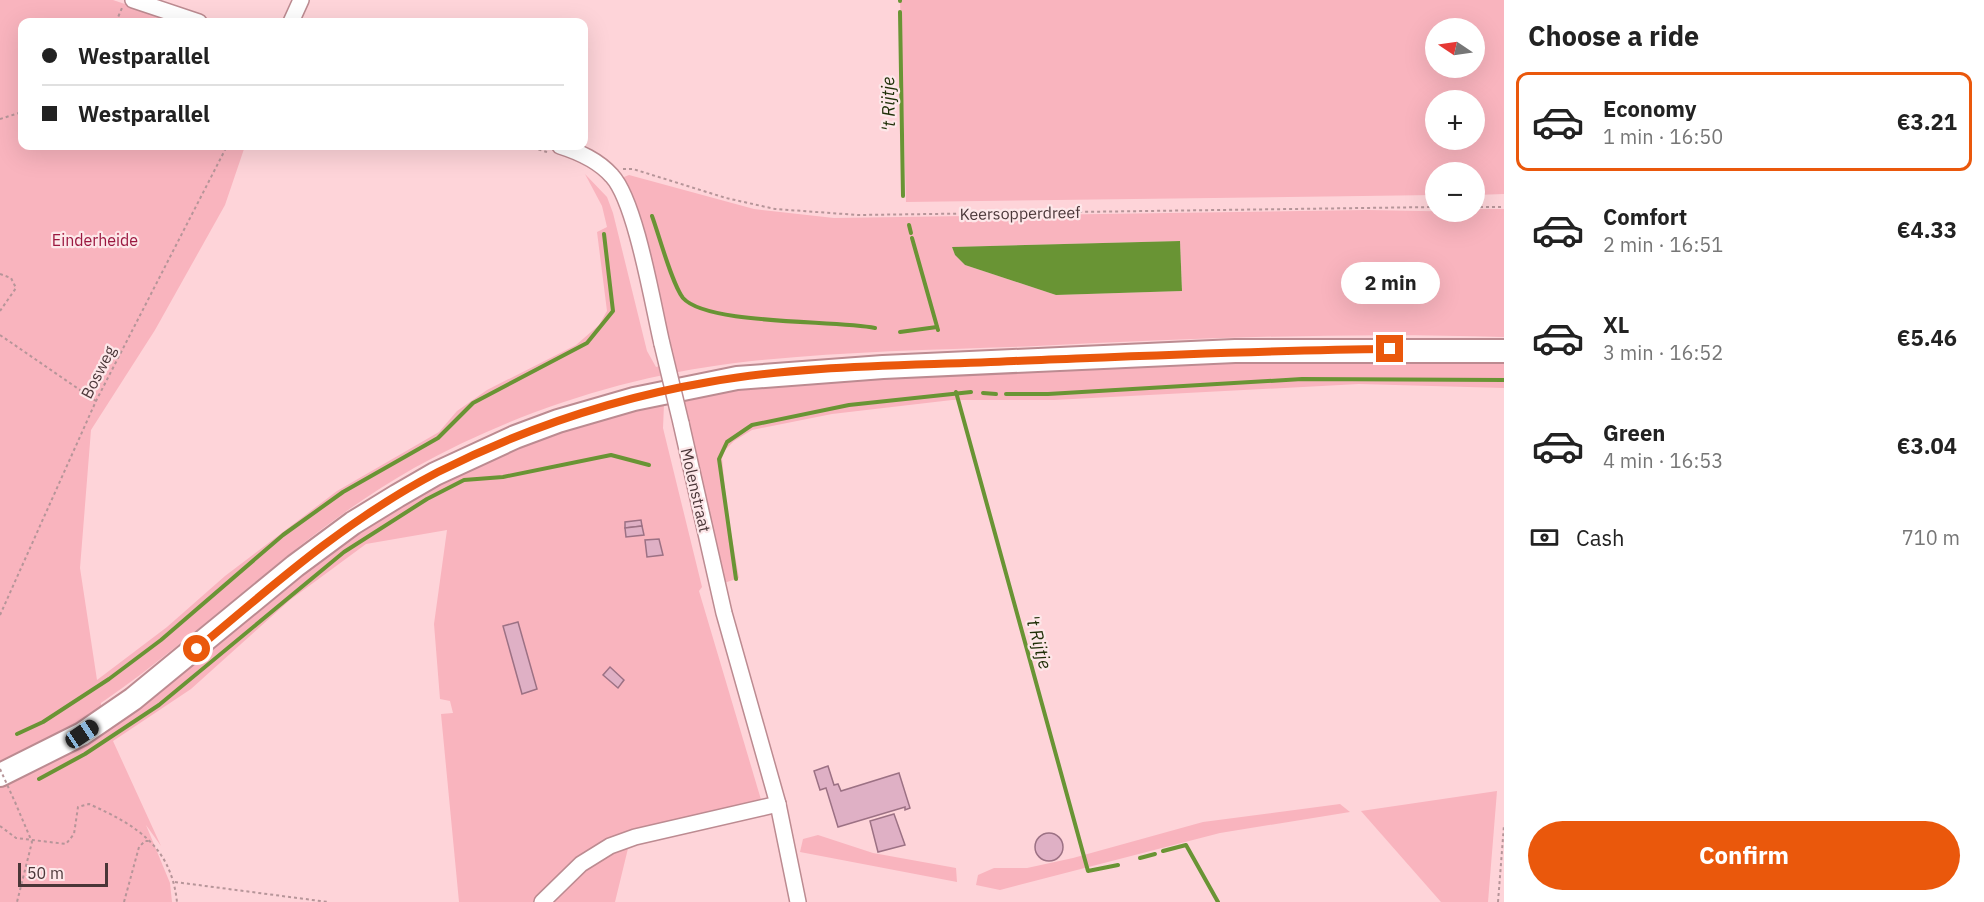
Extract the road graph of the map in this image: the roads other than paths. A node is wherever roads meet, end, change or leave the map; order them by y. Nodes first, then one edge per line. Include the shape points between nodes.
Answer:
1 (133, 0) edge
2 (302, 0) edge
3 (187, 18) edge
4 (293, 18) edge
5 (569, 150) edge
6 (1504, 340) edge
7 (1504, 351) edge
8 (0, 762) edge
9 (0, 775) edge
10 (778, 804) junction
11 (542, 902) edge
12 (798, 902) edge

1 - 3 street
2 - 4 street
5 - 10 street, Molenstraat, bridge via 592,160 613,176 627,201 727,624
6 - 8 main road via 1321,337 800,360 708,370 633,386 503,429 390,486 290,556 127,689 78,721
7 - 9 main road via 1235,351 813,371 710,382 634,399 515,437 397,496 295,566 133,699 82,734
10 - 11 street via 610,846 581,864
10 - 12 street, Molenstraat

